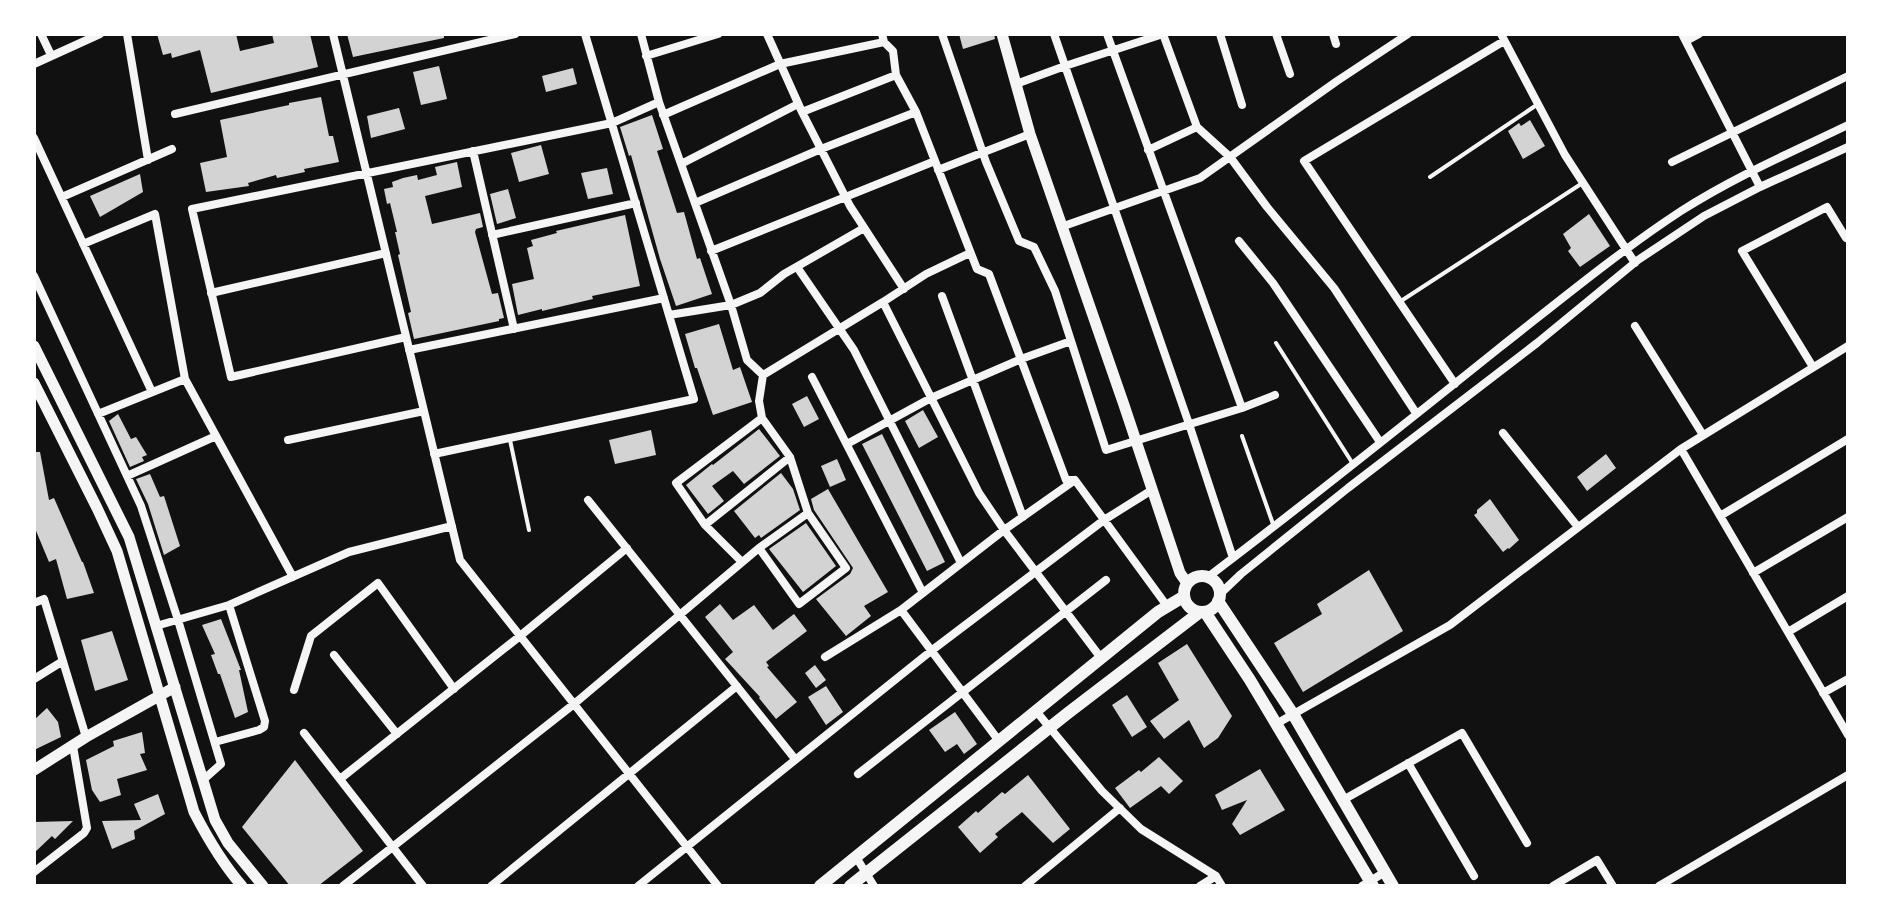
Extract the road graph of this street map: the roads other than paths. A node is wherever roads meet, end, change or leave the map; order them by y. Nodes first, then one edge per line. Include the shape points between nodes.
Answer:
1 (41, 34) edge
2 (100, 34) edge
3 (127, 34) edge
4 (333, 34) edge
5 (515, 34) edge
6 (585, 34) edge
7 (641, 34) edge
8 (718, 34) edge
9 (767, 34) edge
10 (942, 34) edge
11 (1002, 34) edge
12 (1054, 34) edge
13 (1107, 34) edge
14 (1220, 34) edge
15 (1276, 34) edge
16 (1333, 34) edge
17 (1408, 34) edge
18 (1699, 34) edge
19 (883, 38) edge
20 (1502, 38) edge
21 (1684, 38) edge
22 (1336, 44) dead end
23 (1114, 50) junction
24 (51, 55) junction
25 (646, 56) junction
26 (34, 64) edge
27 (780, 64) junction
28 (1065, 66) junction
29 (343, 74) junction
30 (1290, 74) dead end
31 (896, 75) junction
32 (1848, 76) edge
33 (1016, 84) junction
34 (659, 102) junction
35 (1538, 104) junction
36 (1242, 105) dead end
37 (800, 108) junction
38 (916, 112) junction
39 (175, 114) dead end
40 (663, 115) junction
41 (612, 123) junction
42 (1848, 125) edge
43 (1197, 127) junction
44 (1734, 133) junction
45 (1030, 134) junction
46 (34, 138) edge
47 (1848, 147) edge
48 (172, 149) dead end
49 (821, 149) junction
50 (1148, 150) junction
51 (473, 151) junction
52 (983, 152) junction
53 (1230, 157) junction
54 (148, 160) junction
55 (1672, 162) dead end
56 (681, 164) junction
57 (936, 165) junction
58 (1752, 170) junction
59 (367, 173) junction
60 (1430, 177) dead end
61 (1583, 183) junction
62 (1760, 187) junction
63 (1163, 191) junction
64 (62, 197) junction
65 (845, 197) junction
66 (636, 203) junction
67 (695, 203) junction
68 (1114, 208) junction
69 (1061, 227) junction
70 (864, 228) junction
71 (492, 235) junction
72 (1848, 236) edge
73 (1239, 241) dead end
74 (83, 244) junction
75 (1625, 249) junction
76 (711, 251) junction
77 (386, 253) junction
78 (970, 253) junction
79 (1635, 263) junction
80 (797, 267) junction
81 (34, 276) edge
82 (904, 289) junction
83 (211, 293) junction
84 (942, 296) dead end
85 (664, 298) junction
86 (1399, 301) junction
87 (883, 302) junction
88 (731, 305) junction
89 (669, 315) junction
90 (1635, 326) dead end
91 (840, 328) junction
92 (514, 329) junction
93 (406, 337) junction
94 (1071, 341) junction
95 (1276, 343) dead end
96 (34, 346) edge
97 (1848, 346) edge
98 (409, 350) junction
99 (1021, 359) junction
100 (1813, 367) junction
101 (763, 375) junction
102 (812, 377) dead end
103 (185, 379) junction
104 (973, 380) junction
105 (34, 383) edge
106 (1455, 384) junction
107 (152, 392) junction
108 (1275, 395) dead end
109 (931, 398) junction
110 (1242, 408) junction
111 (424, 411) junction
112 (1416, 413) junction
113 (98, 414) junction
114 (762, 418) junction
115 (889, 421) junction
116 (1189, 424) junction
117 (1503, 433) dead end
118 (1703, 435) junction
119 (216, 436) junction
120 (1242, 436) dead end
121 (509, 438) junction
122 (1848, 439) edge
123 (288, 440) dead end
124 (1136, 441) junction
125 (1380, 442) junction
126 (847, 444) junction
127 (1681, 449) junction
128 (434, 454) junction
129 (790, 457) junction
130 (1353, 464) junction
131 (127, 476) junction
132 (1075, 480) junction
133 (1329, 483) junction
134 (1152, 490) junction
135 (1339, 495) junction
136 (588, 500) dead end
137 (808, 513) junction
138 (1720, 516) junction
139 (1023, 517) junction
140 (1848, 517) edge
141 (1104, 520) junction
142 (705, 525) junction
143 (452, 526) junction
144 (1275, 527) junction
145 (1578, 527) junction
146 (529, 530) dead end
147 (1004, 530) junction
148 (627, 548) junction
149 (759, 548) junction
150 (1233, 558) junction
151 (742, 562) junction
152 (961, 563) junction
153 (1035, 572) junction
154 (1753, 573) junction
155 (293, 577) junction
156 (1208, 577) junction
157 (1106, 580) dead end
158 (1187, 583) junction
159 (923, 593) junction
160 (1848, 596) edge
161 (1183, 597) junction
162 (1219, 598) junction
163 (34, 603) edge
164 (229, 605) junction
165 (1167, 606) junction
166 (901, 610) junction
167 (1065, 612) junction
168 (1202, 612) junction
169 (680, 614) junction
170 (178, 620) junction
171 (156, 626) junction
172 (1788, 632) junction
173 (520, 636) junction
174 (931, 651) junction
175 (334, 655) dead end
176 (825, 657) dead end
177 (1101, 658) junction
178 (63, 661) junction
179 (34, 679) edge
180 (1848, 679) edge
181 (737, 686) junction
182 (175, 687) junction
183 (454, 689) junction
184 (294, 690) dead end
185 (962, 692) junction
186 (1823, 693) junction
187 (160, 695) junction
188 (574, 704) junction
189 (1036, 711) junction
190 (1293, 714) junction
191 (1276, 724) junction
192 (1050, 728) junction
193 (304, 733) dead end
194 (397, 734) junction
195 (1848, 735) edge
196 (86, 737) junction
197 (999, 741) junction
198 (215, 742) junction
199 (73, 746) junction
200 (795, 759) junction
201 (1408, 763) junction
202 (34, 770) edge
203 (629, 774) junction
204 (858, 774) dead end
205 (1848, 775) edge
206 (340, 779) junction
207 (203, 780) junction
208 (1343, 800) junction
209 (1120, 808) junction
210 (1527, 843) dead end
211 (393, 847) junction
212 (687, 847) junction
213 (856, 857) junction
214 (34, 872) edge
215 (1385, 872) junction
216 (866, 874) junction
217 (1216, 876) junction
218 (1474, 876) dead end
219 (1368, 884) edge
220 (242, 886) edge
221 (263, 886) edge
222 (343, 886) edge
223 (423, 886) edge
224 (491, 886) edge
225 (638, 886) edge
226 (718, 886) edge
227 (820, 886) edge
228 (850, 886) edge
229 (874, 886) edge
230 (1025, 886) edge
231 (1200, 886) edge
232 (1222, 886) edge
233 (1393, 886) edge
234 (1553, 886) edge
235 (1613, 886) edge
236 (1659, 886) edge

1 - 24 street
2 - 24 street
3 - 54 street
4 - 29 street
5 - 29 street
6 - 41 street
7 - 25 street
8 - 25 street
9 - 27 street
10 - 52 street
11 - 33 street
12 - 28 street
13 - 23 street
14 - 36 street
15 - 30 street
16 - 22 street
17 - 53 street
18 - 21 street
19 - 27 street
19 - 31 street via 893,51
20 - 35 street
20 - 86 street via 1304,161
21 - 44 street
23 - 28 street
23 - 43 street via 1163,34
23 - 50 street
24 - 26 street
25 - 34 street
27 - 37 street
27 - 40 street
28 - 33 street
28 - 68 street
29 - 39 street
29 - 59 street
31 - 37 street
31 - 38 street
32 - 44 street
33 - 45 street
34 - 40 street
34 - 41 street
35 - 60 lane
35 - 61 street
37 - 49 street
37 - 56 street
38 - 49 street
38 - 57 street
40 - 56 street
41 - 51 street
41 - 66 street
42 - 58 street
43 - 50 street
43 - 53 street
44 - 55 street
44 - 58 street
45 - 52 street
45 - 69 street
46 - 64 street
47 - 62 street
48 - 54 street
49 - 65 street
49 - 67 street
50 - 63 street
51 - 59 street
51 - 71 street
52 - 57 street
52 - 94 street via 1019,241 1034,247 1045,268
53 - 63 street via 1200,178
53 - 112 street via 1334,288
54 - 64 street
56 - 67 street
57 - 65 street
57 - 78 street
58 - 62 street
58 - 75 street
59 - 77 street
59 - 83 street via 192,209
61 - 75 street
61 - 86 lane
62 - 79 street via 1704,216
63 - 68 street
63 - 110 street
64 - 74 street
65 - 70 street
65 - 76 street
66 - 71 street
66 - 85 street
67 - 76 street
68 - 69 street
68 - 116 street
69 - 124 street
70 - 80 street
70 - 82 street
71 - 92 street
72 - 100 street via 1827,207 1742,251
73 - 125 street
74 - 103 street via 155,214
74 - 107 street
75 - 79 street
75 - 106 street
76 - 88 street
77 - 83 street
77 - 93 street
78 - 82 street
78 - 99 street via 977,269 989,274
79 - 135 street
80 - 88 street via 760,293
80 - 91 street
81 - 113 street
82 - 87 street
83 - 93 street via 231,377
84 - 104 street
85 - 89 street
85 - 92 street
86 - 106 street
87 - 91 street
87 - 109 street
88 - 89 street
88 - 101 street via 747,360
89 - 121 street via 694,399
90 - 118 street
91 - 101 street
91 - 115 street
92 - 98 street
93 - 98 street
94 - 99 street
94 - 124 street via 1106,450
95 - 130 lane
96 - 171 street via 129,537
97 - 100 street
98 - 111 street
99 - 104 street
99 - 132 street via 1066,480
100 - 118 street
101 - 114 street
102 - 126 street
103 - 107 street
103 - 119 street
104 - 109 street
104 - 139 street
105 - 187 street via 117,551
106 - 112 street
107 - 113 street
108 - 110 street
109 - 115 street
109 - 147 street
110 - 116 street
111 - 123 street
111 - 128 street
112 - 125 street
113 - 131 street
114 - 129 street
114 - 142 street via 676,483
115 - 126 street
115 - 152 street
116 - 124 street
116 - 150 street
117 - 145 street
118 - 127 street
119 - 131 street
119 - 155 street
120 - 144 lane
121 - 128 street
121 - 146 lane
122 - 138 street
124 - 134 street
125 - 130 street
126 - 159 street
127 - 138 street
127 - 145 street
128 - 143 street
129 - 137 street
129 - 142 street
130 - 133 street
131 - 170 street
132 - 139 street
132 - 141 street
133 - 135 street
133 - 144 street
134 - 141 street
134 - 158 street
135 - 162 street
136 - 148 street
137 - 149 street
137 - 149 street via 846,568 799,604
138 - 154 street
139 - 147 street
140 - 154 street
141 - 153 street
141 - 165 street
142 - 151 street
143 - 155 street via 349,552
143 - 173 street via 460,560
144 - 150 street
145 - 190 street via 1450,625
147 - 152 street
147 - 153 street
148 - 169 street
148 - 173 street
149 - 151 street
150 - 156 street
151 - 169 street
152 - 159 street
153 - 167 street
153 - 174 street
154 - 172 street
155 - 164 street
156 - 158 main road
156 - 162 main road
157 - 167 street
158 - 161 main road
159 - 166 street
160 - 172 street
161 - 165 main road
161 - 168 main road via 1193,610
162 - 168 main road via 1211,610
162 - 190 main road
163 - 178 street via 44,599
164 - 170 street
164 - 198 street via 265,721 259,730
165 - 177 main road
166 - 174 street
166 - 176 street
167 - 177 street
167 - 185 street
168 - 191 main road
168 - 192 main road
169 - 181 street
169 - 188 street
170 - 171 street
170 - 198 street
171 - 182 street
172 - 186 street
173 - 183 street
173 - 188 street
174 - 185 street
174 - 200 street
175 - 194 street
177 - 189 main road
178 - 179 street
178 - 196 street
180 - 186 street
181 - 200 street
181 - 203 street
182 - 187 street
182 - 207 street
183 - 184 street via 378,583 311,636
183 - 194 street
185 - 197 street
185 - 204 street
186 - 195 street
187 - 196 street
187 - 220 street via 194,812
188 - 203 street
188 - 211 street
189 - 192 street
189 - 197 main road
190 - 191 street
190 - 208 main road
191 - 219 main road
192 - 209 street
192 - 216 main road
193 - 206 street
194 - 206 street
196 - 199 street
197 - 213 main road
198 - 207 street via 221,764
199 - 202 street
199 - 214 street via 87,828
200 - 212 street
201 - 208 street
201 - 210 street via 1462,733
201 - 218 street
203 - 212 street
203 - 224 street
205 - 236 street
206 - 211 street
207 - 221 street via 215,820
208 - 215 main road
209 - 217 street via 1141,829
209 - 230 street
211 - 222 street
211 - 223 street
212 - 225 street
212 - 226 street
213 - 216 street
213 - 227 main road
215 - 219 street
215 - 233 main road
216 - 228 main road
216 - 229 street
217 - 231 street
217 - 232 street
234 - 235 street via 1597,860

